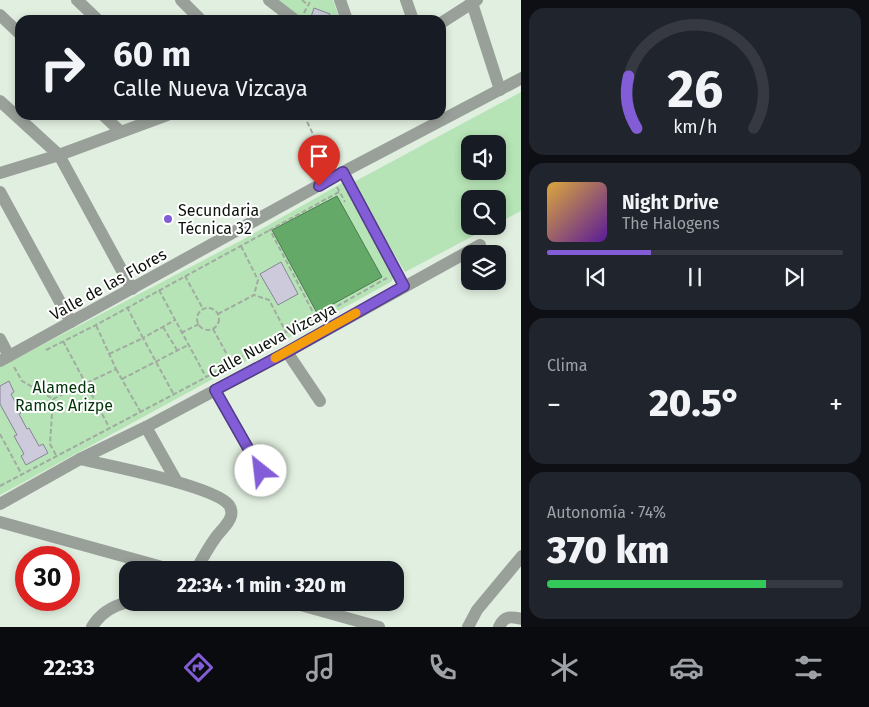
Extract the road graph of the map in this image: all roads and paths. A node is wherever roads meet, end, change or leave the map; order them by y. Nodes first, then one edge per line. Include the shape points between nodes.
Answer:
1 (77, 0) edge
2 (181, 0) edge
3 (269, 0) edge
4 (302, 0) edge
5 (311, 0) edge
6 (340, 0) edge
7 (406, 0) edge
8 (474, 1) edge
9 (308, 5) junction
10 (0, 15) edge
11 (93, 15) edge
12 (196, 15) edge
13 (288, 15) edge
14 (303, 15) edge
15 (345, 15) edge
16 (411, 15) edge
17 (446, 21) edge
18 (15, 29) edge
19 (521, 79) edge
20 (500, 90) junction
21 (0, 101) edge
22 (15, 115) edge
23 (446, 118) edge
24 (21, 120) edge
25 (108, 120) edge
26 (153, 120) edge
27 (307, 120) edge
28 (443, 120) edge
29 (120, 132) junction
30 (59, 155) junction
31 (0, 173) edge
32 (338, 175) junction
33 (0, 192) edge
34 (270, 230) junction
35 (241, 246) junction
36 (461, 255) edge
37 (185, 276) junction
38 (387, 278) dead end
39 (404, 286) junction
40 (132, 289) junction
41 (159, 290) junction
42 (254, 295) junction
43 (127, 307) junction
44 (204, 310) junction
45 (218, 314) junction
46 (316, 318) junction
47 (174, 320) junction
48 (71, 322) junction
49 (199, 324) junction
50 (96, 325) junction
51 (163, 327) junction
52 (213, 329) junction
53 (286, 332) junction
54 (182, 333) junction
55 (0, 338) edge
56 (143, 338) junction
57 (63, 342) junction
58 (188, 344) junction
59 (46, 349) dead end
60 (177, 350) junction
61 (287, 352) junction
62 (108, 354) junction
63 (7, 360) edge
64 (230, 360) dead end
65 (155, 361) junction
66 (116, 369) junction
67 (206, 377) junction
68 (122, 380) junction
69 (86, 384) junction
70 (215, 390) junction
71 (173, 393) dead end
72 (53, 399) junction
73 (320, 401) dead end
74 (140, 412) dead end
75 (146, 427) junction
76 (110, 428) junction
77 (0, 434) edge
78 (56, 457) junction
79 (80, 459) junction
80 (261, 471) dead end
81 (22, 476) junction
82 (177, 482) junction
83 (0, 486) edge
84 (0, 504) edge
85 (0, 522) edge
86 (521, 557) edge
87 (141, 561) edge
88 (200, 561) edge
89 (119, 604) edge
90 (322, 611) edge
91 (521, 619) edge
92 (92, 627) edge
93 (379, 627) edge
94 (468, 627) edge
95 (499, 627) edge

1 - 11 street
2 - 12 street
3 - 13 street
4 - 9 path
5 - 9 path
6 - 15 street
7 - 16 street
8 - 17 street
8 - 20 street
9 - 14 path
10 - 18 street
19 - 20 street, Valle de las Flores
20 - 23 street, Valle de las Flores
21 - 22 street
24 - 30 street
25 - 29 street
26 - 29 street
27 - 32 path
28 - 32 street, Valle de las Flores
29 - 30 street
30 - 31 street
30 - 40 street
32 - 34 path via 340,192
32 - 39 street
32 - 40 street, Valle de las Flores
33 - 48 street
34 - 35 path
34 - 46 path
35 - 37 path
35 - 42 path via 258,280
36 - 39 street, Calle Nueva Vizcaya
37 - 41 path
37 - 44 path
38 - 46 path
39 - 61 street, Calle Nueva Vizcaya
40 - 48 street, Valle de las Flores
41 - 43 path
41 - 47 path
42 - 45 path
42 - 53 path via 269,300
43 - 50 path
43 - 56 path
44 - 45 path
44 - 49 path via 199,314
45 - 52 path via 219,321
46 - 53 path
47 - 51 path
47 - 54 path
48 - 63 street, Valle de las Flores
49 - 52 path via 204,329
49 - 54 path
50 - 57 path
50 - 62 path
51 - 56 path
51 - 60 path
52 - 64 path
53 - 67 path
54 - 58 path
55 - 63 street
56 - 62 path
56 - 65 path
57 - 59 path
57 - 69 path
58 - 60 path
58 - 67 path
60 - 65 path
61 - 70 street, Calle Nueva Vizcaya
61 - 73 street
62 - 66 path
63 - 72 path via 22,381
65 - 68 path
65 - 71 path
66 - 68 path
66 - 69 path
67 - 76 path
68 - 74 path
69 - 72 path
69 - 76 path
70 - 75 street, Calle Nueva Vizcaya
70 - 80 street
72 - 78 path via 50,444
75 - 79 street, Calle Nueva Vizcaya
75 - 82 street
76 - 78 path
77 - 81 path
78 - 81 path
79 - 82 street
79 - 84 street, Calle Nueva Vizcaya
81 - 83 path
82 - 88 street via 222,499 232,510 227,524
85 - 87 street
86 - 94 street via 477,610
89 - 92 street via 98,618
90 - 93 street
91 - 95 street via 508,617

